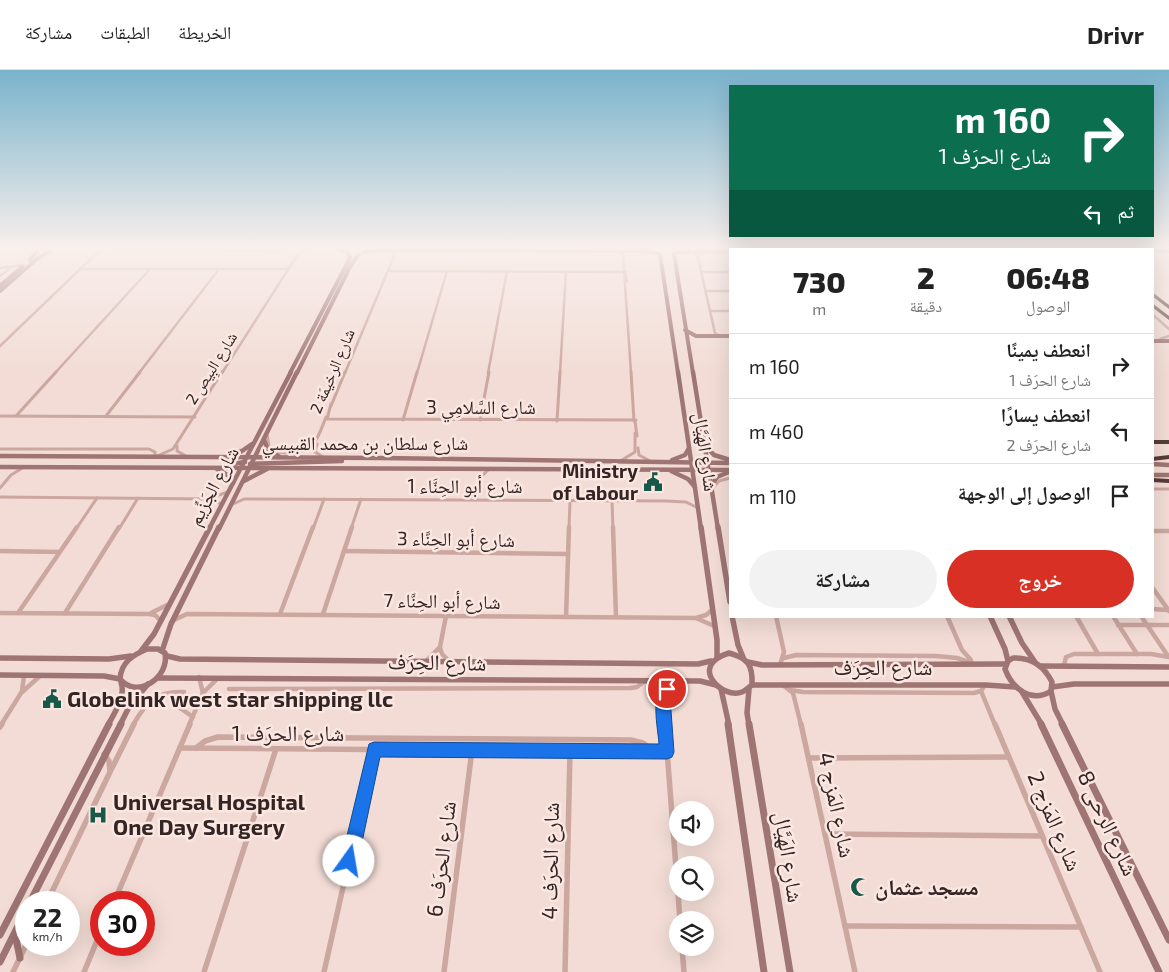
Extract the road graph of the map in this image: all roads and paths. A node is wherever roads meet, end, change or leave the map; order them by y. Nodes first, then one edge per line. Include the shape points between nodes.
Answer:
1 (58, 291) edge
2 (130, 291) edge
3 (202, 291) edge
4 (275, 291) edge
5 (333, 291) edge
6 (337, 291) edge
7 (380, 291) edge
8 (441, 291) edge
9 (503, 291) edge
10 (565, 291) edge
11 (626, 291) edge
12 (628, 291) edge
13 (667, 291) edge
14 (680, 291) edge
15 (706, 291) edge
16 (1154, 295) edge
17 (1154, 306) edge
18 (1169, 308) edge
19 (664, 311) dead end
20 (710, 311) junction
21 (729, 311) edge
22 (670, 314) junction
23 (1154, 316) edge
24 (331, 318) dead end
25 (368, 319) junction
26 (1169, 320) edge
27 (323, 321) junction
28 (684, 329) junction
29 (1169, 330) edge
30 (673, 334) junction
31 (713, 334) junction
32 (667, 337) dead end
33 (704, 337) junction
34 (729, 338) edge
35 (729, 338) edge
36 (1169, 339) edge
37 (1154, 340) edge
38 (1154, 340) edge
39 (0, 346) edge
40 (687, 346) junction
41 (0, 416) edge
42 (16, 416) junction
43 (106, 416) junction
44 (196, 417) junction
45 (327, 419) junction
46 (403, 419) junction
47 (480, 420) junction
48 (557, 420) junction
49 (635, 420) junction
50 (267, 434) junction
51 (264, 440) junction
52 (255, 442) junction
53 (1154, 442) edge
54 (1169, 442) edge
55 (704, 443) junction
56 (177, 446) junction
57 (689, 448) junction
58 (0, 449) edge
59 (0, 456) edge
60 (155, 457) junction
61 (188, 457) junction
62 (217, 457) junction
63 (254, 457) junction
64 (323, 457) junction
65 (1169, 457) edge
66 (282, 458) junction
67 (380, 458) junction
68 (1154, 458) edge
69 (245, 460) junction
70 (622, 460) junction
71 (650, 461) junction
72 (663, 462) junction
73 (729, 462) edge
74 (729, 463) edge
75 (1154, 464) edge
76 (1169, 465) edge
77 (250, 466) junction
78 (692, 466) junction
79 (707, 466) junction
80 (0, 467) edge
81 (10, 467) junction
82 (24, 467) junction
83 (184, 468) junction
84 (214, 468) junction
85 (241, 468) junction
86 (269, 468) junction
87 (474, 470) junction
88 (488, 470) junction
89 (615, 470) junction
90 (666, 470) junction
91 (729, 471) edge
92 (729, 471) edge
93 (11, 475) junction
94 (1154, 475) edge
95 (1169, 475) edge
96 (480, 478) junction
97 (729, 478) edge
98 (694, 480) junction
99 (710, 480) junction
100 (1154, 480) edge
101 (1169, 481) edge
102 (233, 483) junction
103 (241, 483) junction
104 (0, 488) edge
105 (711, 488) junction
106 (1154, 489) edge
107 (1169, 489) edge
108 (228, 492) junction
109 (696, 492) junction
110 (237, 493) junction
111 (0, 497) edge
112 (97, 498) junction
113 (138, 498) junction
114 (208, 499) junction
115 (244, 499) junction
116 (324, 499) junction
117 (361, 500) junction
118 (476, 500) junction
119 (570, 501) junction
120 (612, 501) junction
121 (686, 502) junction
122 (222, 504) junction
123 (231, 505) junction
124 (698, 508) junction
125 (1154, 531) edge
126 (1169, 531) edge
127 (0, 551) edge
128 (344, 551) junction
129 (59, 552) junction
130 (568, 554) junction
131 (1155, 595) edge
132 (729, 596) edge
133 (170, 604) junction
134 (180, 605) junction
135 (1154, 609) edge
136 (712, 610) junction
137 (1169, 610) edge
138 (0, 613) edge
139 (18, 613) junction
140 (66, 613) junction
141 (149, 614) junction
142 (187, 614) junction
143 (280, 614) junction
144 (324, 614) junction
145 (446, 616) junction
146 (566, 617) junction
147 (616, 617) junction
148 (696, 618) junction
149 (732, 618) edge
150 (776, 618) edge
151 (949, 618) edge
152 (991, 618) edge
153 (1010, 618) edge
154 (1077, 618) edge
155 (1114, 618) edge
156 (1142, 618) edge
157 (161, 621) junction
158 (171, 624) junction
159 (1118, 625) junction
160 (1147, 625) junction
161 (1169, 625) edge
162 (714, 626) junction
163 (783, 646) junction
164 (961, 646) junction
165 (440, 648) junction
166 (141, 651) junction
167 (164, 654) junction
168 (1098, 654) junction
169 (1137, 654) junction
170 (134, 655) junction
171 (796, 655) junction
172 (954, 657) junction
173 (1168, 657) edge
174 (0, 658) edge
175 (784, 658) junction
176 (714, 659) junction
177 (745, 659) junction
178 (427, 660) junction
179 (449, 661) junction
180 (1007, 663) junction
181 (977, 664) junction
182 (1038, 664) junction
183 (780, 665) junction
184 (1064, 665) junction
185 (1169, 667) edge
186 (0, 675) edge
187 (24, 676) junction
188 (41, 676) junction
189 (199, 677) junction
190 (157, 678) junction
191 (219, 678) junction
192 (274, 678) junction
193 (121, 680) junction
194 (647, 681) junction
195 (677, 681) junction
196 (778, 683) junction
197 (148, 684) junction
198 (1169, 684) edge
199 (986, 685) junction
200 (718, 687) junction
201 (750, 687) junction
202 (280, 688) junction
203 (228, 689) dead end
204 (1052, 689) junction
205 (790, 690) junction
206 (1018, 690) junction
207 (981, 691) junction
208 (803, 692) junction
209 (21, 693) junction
210 (203, 693) junction
211 (971, 693) junction
212 (663, 696) junction
213 (796, 702) junction
214 (986, 704) junction
215 (193, 717) junction
216 (0, 727) edge
217 (180, 748) junction
218 (196, 748) junction
219 (276, 749) junction
220 (374, 750) junction
221 (472, 750) junction
222 (570, 751) junction
223 (653, 751) junction
224 (667, 752) junction
225 (106, 756) junction
226 (118, 757) junction
227 (1008, 757) junction
228 (809, 758) junction
229 (110, 772) junction
230 (825, 834) junction
231 (1042, 836) junction
232 (36, 891) edge
233 (52, 891) edge
234 (119, 891) edge
235 (679, 911) edge
236 (845, 926) junction
237 (1081, 927) junction
238 (14, 933) joint
239 (0, 935) edge
240 (1169, 940) edge
241 (91, 956) edge
242 (683, 956) edge
243 (20, 958) joint
244 (0, 962) edge
245 (13, 972) edge
246 (84, 972) edge
247 (204, 972) edge
248 (324, 972) edge
249 (444, 972) edge
250 (565, 972) edge
251 (684, 972) edge
252 (764, 972) edge
253 (790, 972) edge
254 (855, 972) edge
255 (1100, 972) edge
256 (1159, 972) edge

1 - 39 street
2 - 42 street
3 - 43 street
4 - 44 street, شارع البِيص 2
5 - 52 street, شارع الجَزِّيم
6 - 27 street, شارع الجَزِّيم
7 - 25 street, شارع الرخيمَة 2
8 - 46 street
9 - 47 street
10 - 48 street
11 - 49 street
12 - 49 street
13 - 22 street, شارع الهَيَّال
14 - 28 street, شارع الهَيَّال
15 - 20 street
16 - 18 highway
17 - 26 highway
19 - 22 street
20 - 21 street
20 - 31 street
22 - 30 street, شارع الهَيَّال
23 - 29 street
24 - 27 street
25 - 45 street, شارع الرخيمَة 2
25 - 45 street, شارع الرخيمَة 2
27 - 50 street, شارع الجَزِّيم
28 - 33 street
28 - 40 street, شارع الهَيَّال
30 - 32 street
30 - 57 street, شارع الهَيَّال
31 - 33 street
31 - 34 street
33 - 35 street
33 - 40 street
36 - 37 street
36 - 38 street
40 - 55 street, شارع الهَيَّال
41 - 42 street
42 - 43 street
43 - 44 street
44 - 56 street, شارع البِيص 2
45 - 46 street, شارع السَّلامِي 3
45 - 50 street, شارع الرخيمَة 2 via 313,447 304,452 273,451 268,446
45 - 64 street, شارع الرخيمَة 2 via 315,449
46 - 47 street, شارع السَّلامِي 3
47 - 48 street, شارع السَّلامِي 3
48 - 49 street, شارع السَّلامِي 3
49 - 70 street via 635,451
49 - 71 street via 639,454
50 - 51 street, شارع الجَزِّيم
51 - 63 street, شارع الجَزِّيم
51 - 66 street via 268,450
52 - 62 street via 242,451
52 - 69 street, شارع الجَزِّيم
53 - 54 highway
55 - 73 street via 714,455
55 - 79 street, شارع الهَيَّال
56 - 60 street
56 - 61 street via 179,452
57 - 72 street via 682,457
57 - 78 street, شارع الهَيَّال
58 - 60 street via 149,449 155,452
59 - 60 street, شارع سلطان بن محمد القبيسي
60 - 61 street, شارع سلطان بن محمد القبيسي
61 - 62 street, شارع سلطان بن محمد القبيسي
62 - 69 street, شارع سلطان بن محمد القبيسي
63 - 66 street, شارع سلطان بن محمد القبيسي
63 - 69 street
63 - 77 street, شارع الجَزِّيم
64 - 66 street, شارع سلطان بن محمد القبيسي
64 - 67 street, شارع سلطان بن محمد القبيسي
65 - 68 highway
67 - 70 street, شارع سلطان بن محمد القبيسي
67 - 77 street
69 - 83 street
69 - 85 street, شارع الجَزِّيم
70 - 71 street, شارع سلطان بن محمد القبيسي
71 - 72 street, شارع سلطان بن محمد القبيسي
72 - 78 street, شارع سلطان بن محمد القبيسي
74 - 79 street
75 - 76 street
77 - 85 street, شارع سلطان بن محمد القبيسي
77 - 86 street, شارع سلطان بن محمد القبيسي
77 - 103 street, شارع الجَزِّيم
78 - 79 street, شارع سلطان بن محمد القبيسي
78 - 89 street via 619,467
78 - 90 street, شارع سلطان بن محمد القبيسي
78 - 98 street, شارع الهَيَّال
79 - 91 street, شارع سلطان بن محمد القبيسي
79 - 99 street, شارع الهَيَّال
80 - 81 street, شارع سلطان بن محمد القبيسي
81 - 82 street, شارع سلطان بن محمد القبيسي
81 - 93 street
82 - 83 street, شارع سلطان بن محمد القبيسي
82 - 93 street
83 - 84 street, شارع سلطان بن محمد القبيسي
84 - 85 street, شارع سلطان بن محمد القبيسي
84 - 102 street via 229,476
85 - 102 street, شارع الجَزِّيم
86 - 87 street, شارع سلطان بن محمد القبيسي
86 - 103 street
87 - 88 street, شارع سلطان بن محمد القبيسي
87 - 96 street
88 - 89 street, شارع سلطان بن محمد القبيسي
88 - 96 street
89 - 90 street, شارع سلطان بن محمد القبيسي
90 - 109 street via 688,479
92 - 105 street via 717,477
93 - 104 street
94 - 95 street
96 - 118 street
97 - 105 street
98 - 99 street via 703,473
98 - 109 street, شارع الهَيَّال
99 - 105 street, شارع الهَيَّال
100 - 101 highway
102 - 108 street, شارع الجَزِّيم
103 - 110 street, شارع الجَزِّيم
105 - 132 street, شارع الهَيَّال
106 - 107 street
108 - 114 street
108 - 122 street, شارع الجَزِّيم
109 - 121 street
109 - 124 street, شارع الهَيَّال
110 - 115 street
110 - 123 street, شارع الجَزِّيم
111 - 112 street
112 - 113 street
112 - 129 street
113 - 114 street
113 - 140 street
114 - 122 street
115 - 116 street, شارع أبو الحِنَّاء 1
115 - 123 street, شارع أبو الحِنَّاء 1
116 - 117 street, شارع أبو الحِنَّاء 1
116 - 143 street
117 - 118 street, شارع أبو الحِنَّاء 1
117 - 128 street
118 - 119 street, شارع أبو الحِنَّاء 1
119 - 120 street, شارع أبو الحِنَّاء 1
119 - 130 street
120 - 121 street, شارع أبو الحِنَّاء 1
120 - 147 street
121 - 124 street, شارع أبو الحِنَّاء 1
122 - 133 street, شارع الجَزِّيم
123 - 134 street, شارع الجَزِّيم
124 - 136 street, شارع الهَيَّال
125 - 126 street
127 - 129 street
128 - 130 street, شارع أبو الحِنَّاء 3
128 - 144 street
129 - 139 street
130 - 146 street
131 - 137 street
133 - 141 street
133 - 157 street, شارع الجَزِّيم
134 - 142 street
134 - 158 street, شارع الجَزِّيم
135 - 137 street
136 - 148 street, شارع أبو الحِنَّاء 7
136 - 162 street, شارع الهَيَّال
138 - 139 street
139 - 140 street
140 - 141 street
141 - 157 street
142 - 143 street, شارع أبو الحِنَّاء 7
142 - 158 street
143 - 144 street, شارع أبو الحِنَّاء 7
144 - 145 street, شارع أبو الحِنَّاء 7
145 - 146 street, شارع أبو الحِنَّاء 7
145 - 165 street
146 - 147 street, شارع أبو الحِنَّاء 7
147 - 148 street, شارع أبو الحِنَّاء 7
148 - 162 street, شارع أبو الحِنَّاء 7
149 - 177 street via 738,645
150 - 163 street
151 - 164 street
152 - 180 street via 1005,649
153 - 182 street via 1022,643
154 - 168 street
155 - 159 street
156 - 160 street
157 - 166 street, شارع الجَزِّيم
158 - 167 street, شارع الجَزِّيم
159 - 160 street
159 - 169 street
160 - 161 street
160 - 173 street
162 - 176 street, شارع الهَيَّال
163 - 171 street
163 - 175 street
164 - 172 street via 960,654
164 - 181 street via 968,658
165 - 178 street
165 - 179 street
166 - 167 street via 153,648
166 - 170 street
167 - 178 street, شارع الحِرَف via 180,659
167 - 190 street via 166,667
168 - 169 street
168 - 184 street via 1070,655
169 - 173 street
170 - 174 street via 109,660
170 - 193 street via 123,666
171 - 172 street
171 - 175 street
172 - 181 street
175 - 183 street
176 - 177 street via 729,653
176 - 179 street, شارع الحِرَف via 690,664
176 - 200 street via 710,676
177 - 183 street, شارع الحِرَف via 758,665
177 - 201 street via 754,676
178 - 179 street, شارع الحِرَف
180 - 181 street, شارع الحِرَف
180 - 182 street via 1020,658
180 - 206 street via 1006,675
181 - 183 street, شارع الحِرَف
182 - 184 street
182 - 204 street via 1050,676
184 - 185 street
186 - 187 street
187 - 188 street
187 - 209 street
188 - 193 street via 104,676
188 - 209 street
189 - 190 street, شارع الحِرَف
189 - 191 street, شارع الحِرَف
189 - 210 street
190 - 197 street
191 - 192 street, شارع الحِرَف
191 - 210 street
192 - 194 street, شارع الحِرَف
192 - 202 street
193 - 197 street via 132,688
193 - 239 street via 123,688 118,706
194 - 195 street, شارع الحِرَف
194 - 202 street via 630,688
194 - 212 street
195 - 200 street, شارع الحِرَف via 700,681
195 - 212 street
196 - 199 street, شارع الحِرَف
196 - 201 street, شارع الحِرَف
196 - 205 street
197 - 225 street via 129,707
198 - 204 street via 1074,684
199 - 206 street, شارع الحِرَف
199 - 207 street
200 - 201 street via 732,693 744,692
200 - 252 street, شارع الهَيَّال via 727,714
201 - 253 street, شارع الهَيَّال via 747,713
202 - 203 street
204 - 206 street via 1036,697
204 - 240 street, شارع الرحى 8 via 1054,709
205 - 208 street
205 - 213 street, شارع المَزج 4
206 - 256 street, شارع الرحى 8 via 1035,711
207 - 211 street
207 - 214 street, شارع المَزج 2
208 - 211 street
208 - 213 street
209 - 216 street
210 - 215 street
211 - 214 street
212 - 224 street
213 - 228 street, شارع المَزج 4
214 - 227 street, شارع المَزج 2
215 - 217 street
215 - 226 street via 180,708 184,692 160,695 142,709
217 - 218 street, شارع الحرَف 1
217 - 234 street
218 - 219 street, شارع الحرَف 1
218 - 223 street via 204,741 218,737 631,740 643,743
219 - 220 street, شارع الحرَف 1
219 - 247 street
220 - 221 street, شارع الحرَف 1
220 - 248 street
221 - 222 street, شارع الحرَف 1
221 - 249 street, شارع الحرَف 6
222 - 223 street, شارع الحرَف 1
222 - 250 street, شارع الحرَف 4
223 - 224 street, شارع الحرَف 1
224 - 235 street
225 - 226 street
225 - 229 street
225 - 232 street
226 - 229 street
227 - 228 street
227 - 231 street, شارع المَزج 2
228 - 230 street, شارع المَزج 4
229 - 233 street
230 - 231 street
230 - 236 street, شارع المَزج 4
231 - 237 street, شارع المَزج 2
236 - 237 street
236 - 254 street, شارع المَزج 4
237 - 255 street, شارع المَزج 2
238 - 243 street
238 - 244 street
241 - 246 street
242 - 251 street
243 - 245 street

